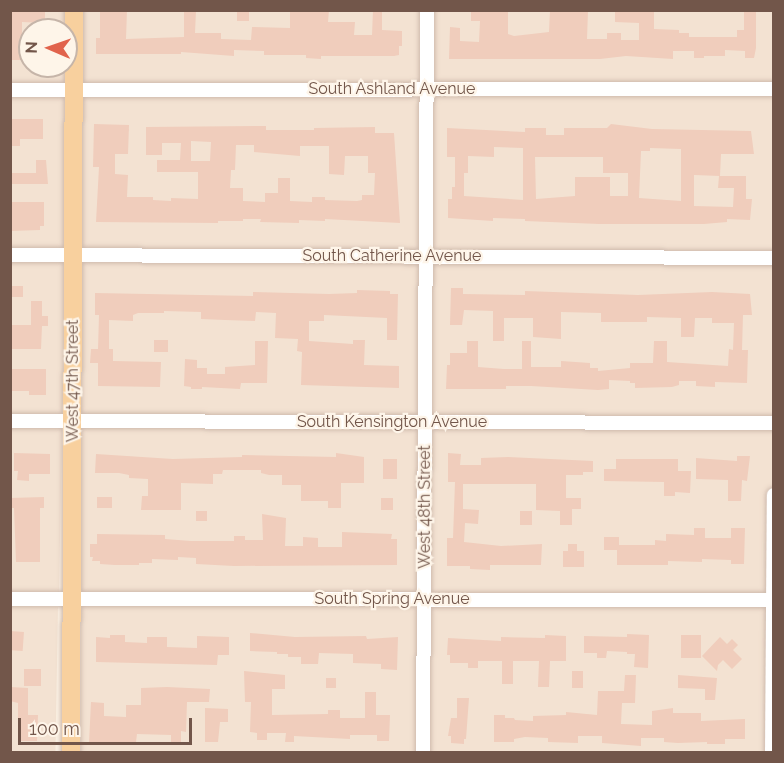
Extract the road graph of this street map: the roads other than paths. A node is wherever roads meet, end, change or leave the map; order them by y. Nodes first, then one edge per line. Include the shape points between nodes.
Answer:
1 (74, 10) edge
2 (427, 10) edge
3 (426, 88) junction
4 (774, 89) edge
5 (10, 90) edge
6 (73, 90) junction
7 (10, 255) edge
8 (74, 255) junction
9 (424, 256) junction
10 (774, 258) edge
11 (10, 421) edge
12 (73, 421) junction
13 (424, 422) junction
14 (774, 423) edge
15 (774, 495) edge
16 (10, 599) edge
17 (72, 599) junction
18 (424, 599) junction
19 (773, 600) edge
20 (71, 753) edge
21 (423, 753) edge
22 (772, 753) edge

1 - 6 main road, West 47th Street
2 - 3 street, West 48th Street
3 - 4 street, South Ashland Avenue
3 - 6 street, South Ashland Avenue
3 - 9 street, West 48th Street
5 - 6 street, South Ashland Avenue
6 - 8 main road, West 47th Street
7 - 8 street, South Catherine Avenue
8 - 9 street, South Catherine Avenue
8 - 12 main road, West 47th Street
9 - 10 street, South Catherine Avenue
9 - 13 street, West 48th Street
11 - 12 street, South Kensington Avenue
12 - 13 street, South Kensington Avenue
12 - 17 main road, West 47th Street
13 - 14 street, South Kensington Avenue
13 - 18 street, West 48th Street
15 - 19 street
16 - 17 street, South Spring Avenue
17 - 18 street, South Spring Avenue
17 - 20 main road, West 47th Street
18 - 19 street, South Spring Avenue
18 - 21 street, West 48th Street
19 - 22 street

